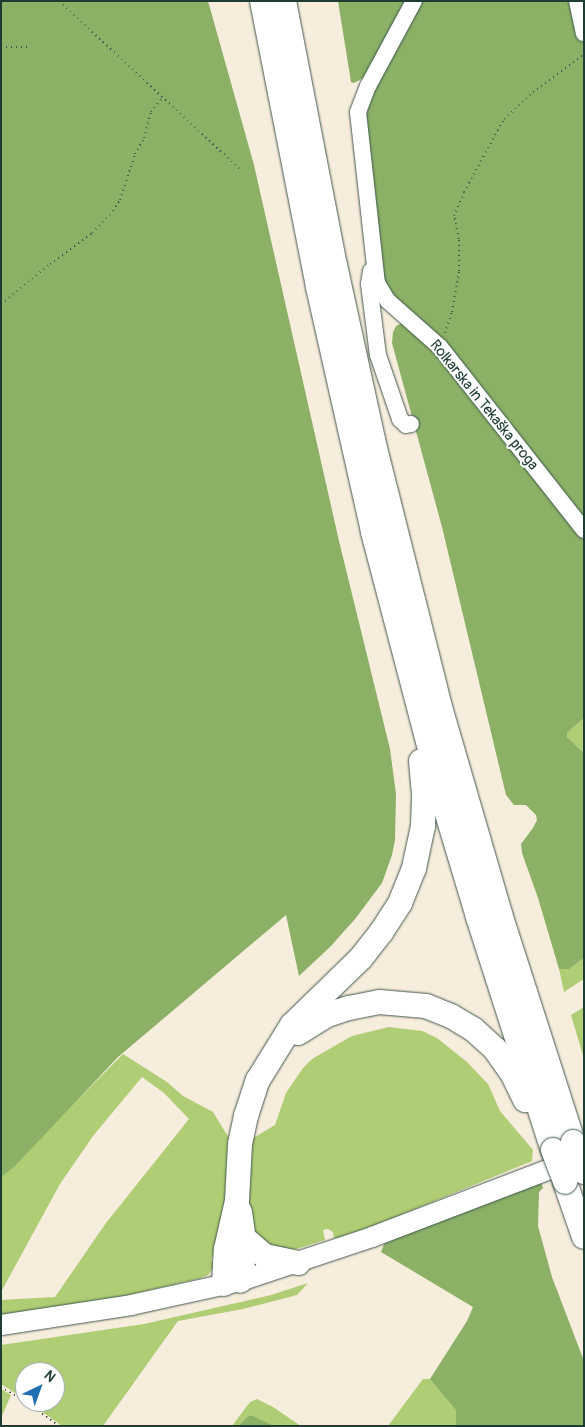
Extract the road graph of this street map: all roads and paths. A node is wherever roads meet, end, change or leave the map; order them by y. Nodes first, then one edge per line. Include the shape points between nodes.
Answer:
1 (59, 1) edge
2 (262, 1) edge
3 (284, 1) edge
4 (414, 1) edge
5 (577, 1) edge
6 (584, 33) edge
7 (1, 47) edge
8 (28, 47) dead end
9 (584, 54) edge
10 (163, 97) junction
11 (242, 171) dead end
12 (373, 261) junction
13 (1, 304) edge
14 (371, 315) junction
15 (404, 315) junction
16 (440, 347) junction
17 (411, 424) dead end
18 (584, 530) edge
19 (420, 717) junction
20 (274, 1054) junction
21 (570, 1149) edge
22 (574, 1177) edge
23 (237, 1201) junction
24 (584, 1237) edge
25 (244, 1238) junction
26 (298, 1264) junction
27 (232, 1283) junction
28 (1, 1325) edge
29 (1, 1387) edge
30 (15, 1396) edge
31 (39, 1412) edge
32 (59, 1426) edge

1 - 10 path
2 - 19 highway via 318,287 373,532
3 - 21 highway via 362,391 440,707
4 - 12 lane, Rolkarska in Tekaška proga via 368,86 358,112
5 - 6 lane
7 - 8 path
9 - 16 path via 533,92 504,119 464,192 454,216 459,239 459,271 452,312
10 - 11 path
10 - 13 path via 151,112 144,138 113,211 92,233
12 - 14 lane via 369,284
12 - 15 lane, Rolkarska in Tekaška proga via 377,283 388,301
14 - 15 lane
14 - 17 lane via 378,355 392,401 403,424
15 - 16 lane, Rolkarska in Tekaška proga
16 - 18 lane, Rolkarska in Tekaška proga
19 - 20 highway via 417,744 424,794 423,826 414,868 400,903 361,958 292,1025
19 - 21 highway via 478,917
20 - 21 highway via 326,1015 379,1002 426,1006 473,1029 495,1049 513,1076 535,1126
20 - 23 highway via 258,1080 246,1116 240,1144
21 - 22 highway, bridge
21 - 26 main road
22 - 24 highway
23 - 25 highway
23 - 27 highway via 226,1249
25 - 26 highway via 265,1256
25 - 27 highway via 244,1263
26 - 27 main road
27 - 28 main road via 131,1305
29 - 30 path
31 - 32 path

